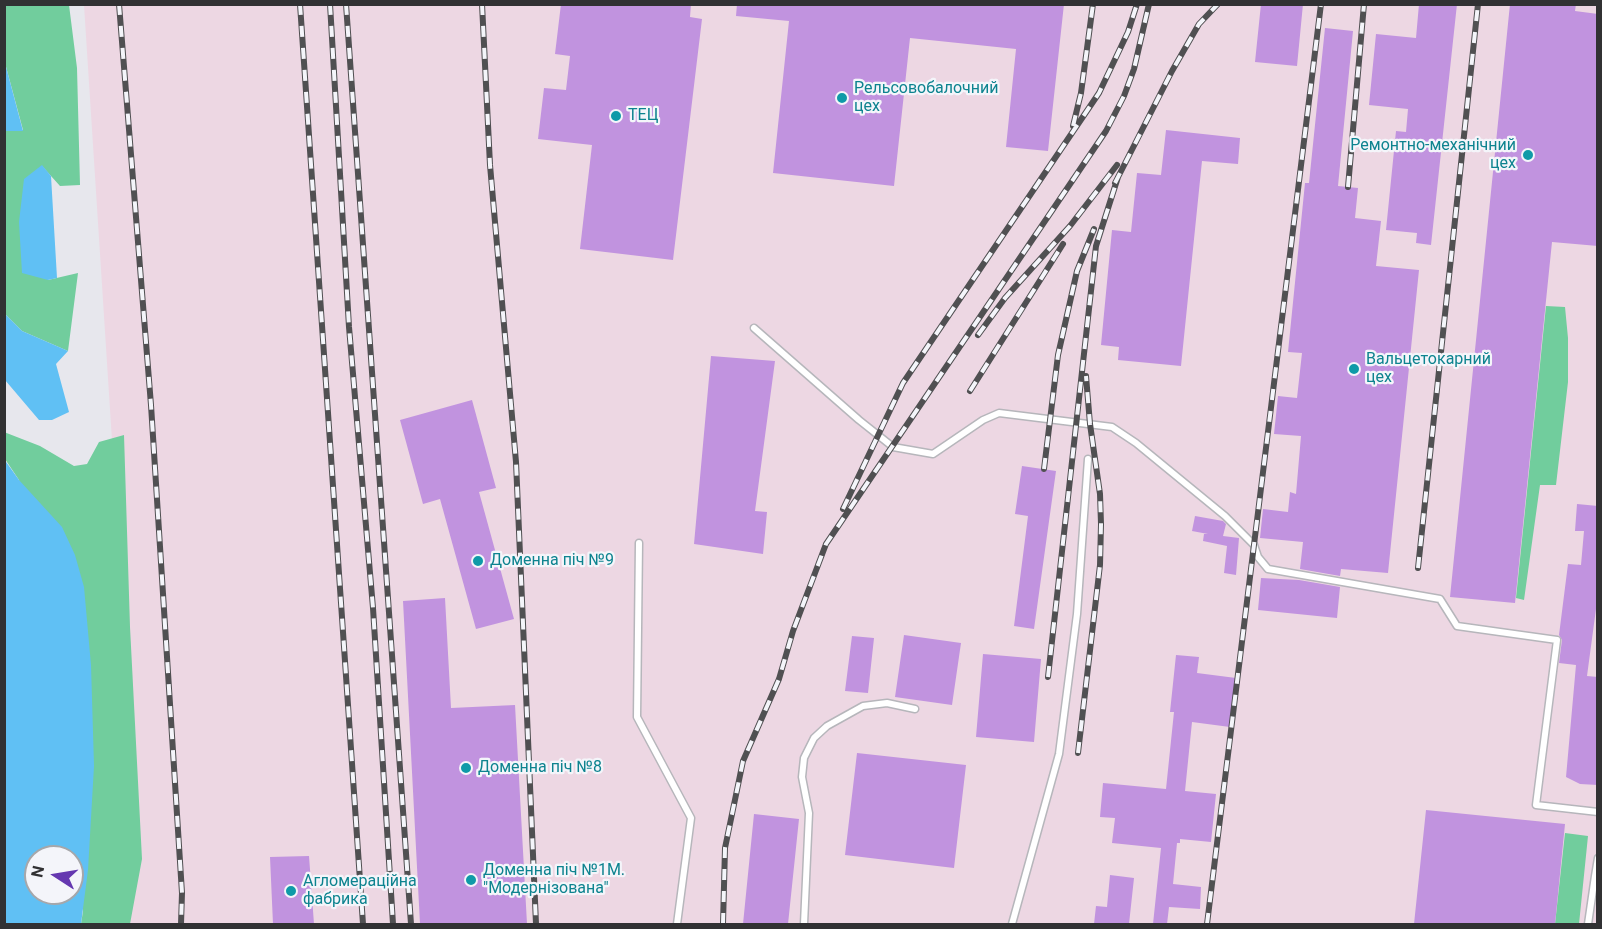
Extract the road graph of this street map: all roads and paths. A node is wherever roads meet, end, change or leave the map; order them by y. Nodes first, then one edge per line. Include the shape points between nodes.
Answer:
1 (754, 327) dead end
2 (1088, 459) dead end
3 (639, 543) dead end
4 (915, 710) dead end
5 (1598, 812) edge
6 (1598, 858) edge
7 (1596, 876) edge
8 (677, 924) edge
9 (804, 924) edge
10 (1012, 924) edge
11 (1588, 924) edge

1 - 5 lane via 893,447 933,454 999,413 1112,427 1225,516 1254,545 1268,569 1440,599 1457,627 1557,640 1536,805
2 - 10 lane via 1077,614 1059,754
3 - 8 lane via 637,717 691,818
4 - 9 lane via 887,703 862,706 814,738 804,758 802,777 809,813
6 - 7 lane
7 - 11 lane

